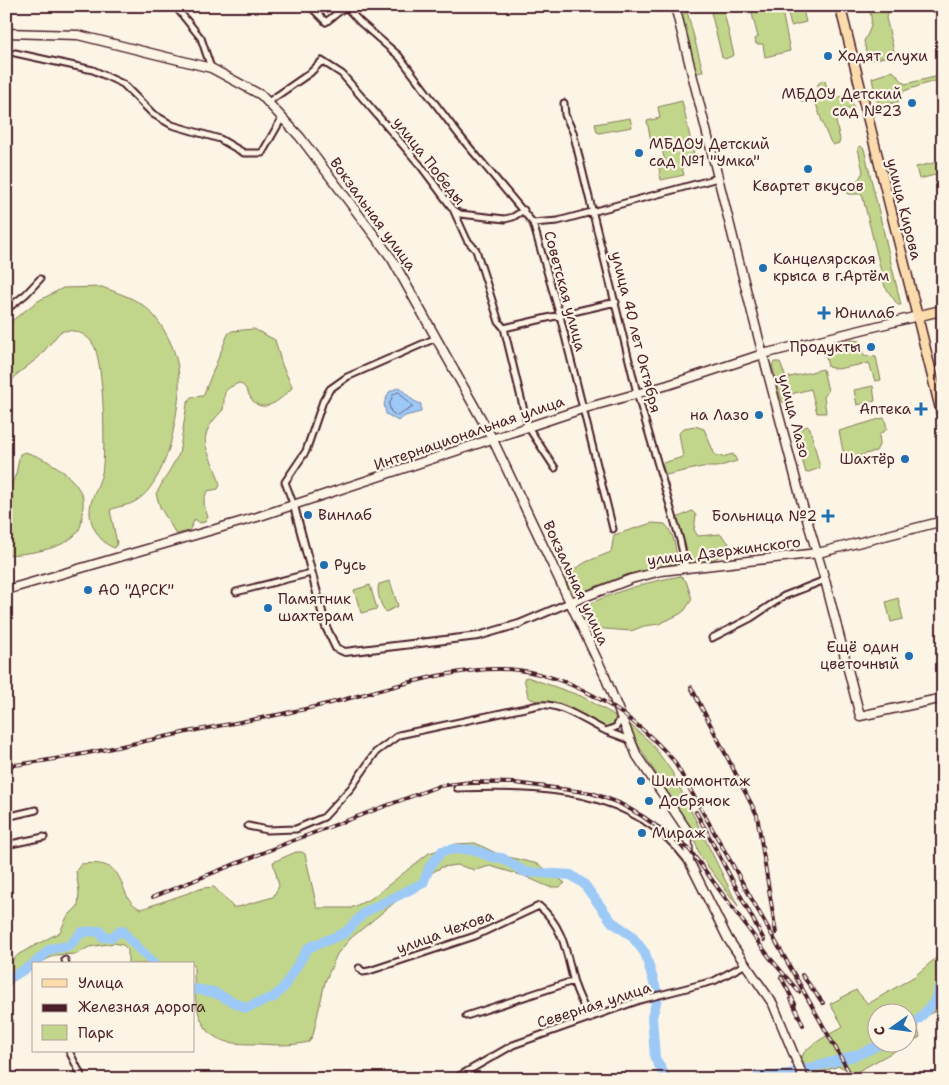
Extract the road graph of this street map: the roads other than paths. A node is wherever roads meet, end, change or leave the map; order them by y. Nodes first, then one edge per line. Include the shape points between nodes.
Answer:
1 (175, 6) edge
2 (310, 6) edge
3 (345, 6) edge
4 (675, 6) edge
5 (840, 6) edge
6 (6, 33) edge
7 (15, 54) dead end
8 (211, 68) junction
9 (268, 102) junction
10 (564, 103) dead end
11 (282, 118) junction
12 (718, 178) junction
13 (453, 208) junction
14 (524, 210) junction
15 (592, 211) junction
16 (534, 223) junction
17 (40, 279) dead end
18 (616, 302) junction
19 (6, 310) edge
20 (943, 310) edge
21 (560, 316) junction
22 (918, 316) junction
23 (504, 328) junction
24 (436, 338) junction
25 (763, 354) junction
26 (637, 393) junction
27 (582, 408) junction
28 (943, 419) edge
29 (528, 427) junction
30 (492, 438) junction
31 (555, 468) dead end
32 (294, 506) junction
33 (943, 521) edge
34 (612, 529) dead end
35 (818, 553) junction
36 (686, 567) junction
37 (311, 573) junction
38 (825, 580) junction
39 (6, 590) edge
40 (236, 592) dead end
41 (571, 602) junction
42 (712, 638) dead end
43 (943, 698) edge
44 (621, 717) junction
45 (606, 731) junction
46 (630, 740) junction
47 (457, 788) dead end
48 (36, 810) dead end
49 (6, 817) edge
50 (248, 826) dead end
51 (44, 837) dead end
52 (6, 845) edge
53 (688, 861) junction
54 (746, 964) junction
55 (359, 968) dead end
56 (573, 981) junction
57 (466, 1016) dead end
58 (590, 1019) junction
59 (70, 1052) edge
60 (83, 1079) edge
61 (454, 1079) edge
62 (804, 1079) edge

1 - 8 street via 201,38
2 - 3 street via 326,22
3 - 14 street, Советская улица via 399,56 465,142
4 - 12 main road, улица Лазо
5 - 22 main road, улица Кирова
6 - 8 main road, Вокзальная улица via 78,35
7 - 11 street via 94,70 123,84 153,114 172,125 220,139 244,153 262,153
8 - 9 main road, Вокзальная улица via 256,90
9 - 11 main road, Вокзальная улица
9 - 13 street, улица Победы via 322,62 334,67 420,165
10 - 15 street, улица 40 лет Октября
11 - 24 main road, Вокзальная улица via 382,245
12 - 15 street
12 - 25 main road, улица Лазо
13 - 14 street via 460,214 506,219
13 - 23 street, улица Победы via 467,240 476,250 499,322
14 - 16 street, Советская улица
15 - 16 street
15 - 18 street, улица 40 лет Октября
16 - 21 street, Советская улица
17 - 19 street
18 - 21 street
18 - 26 street, улица 40 лет Октября
20 - 22 main road, Интернациональная улица
21 - 23 street
21 - 27 street, Советская улица
22 - 25 main road, Интернациональная улица
22 - 28 main road, улица Кирова
23 - 29 street, улица Победы
24 - 30 main road, Вокзальная улица
24 - 32 street via 347,377 330,389 306,451 285,482
25 - 26 main road, Интернациональная улица
25 - 35 main road, улица Лазо
26 - 27 main road, Интернациональная улица
26 - 36 street, улица 40 лет Октября
27 - 29 main road, Интернациональная улица
27 - 34 street, Советская улица
29 - 30 main road, Интернациональная улица
29 - 31 street, улица Победы
30 - 32 main road, Интернациональная улица
30 - 41 main road, Вокзальная улица
32 - 37 street, улица Дзержинского
32 - 39 main road, Интернациональная улица
33 - 35 main road, улица Дзержинского
35 - 36 main road, улица Дзержинского
35 - 38 main road, улица Лазо
36 - 41 main road, улица Дзержинского via 631,579
37 - 40 street
37 - 41 street, улица Дзержинского via 330,640 344,652 478,636 519,624
38 - 42 street via 784,596 752,618
38 - 43 main road, улица Лазо via 860,716
41 - 44 main road, Вокзальная улица
44 - 45 street via 616,727
44 - 46 main road, Вокзальная улица
45 - 46 street
45 - 50 street via 544,704 399,735 376,752 351,788 324,817 296,829 266,830
46 - 53 main road, Вокзальная улица via 687,830
47 - 53 street via 530,788 597,798 655,828 674,843
48 - 49 street
51 - 52 street
53 - 54 main road, Вокзальная улица via 723,930
54 - 58 street, Северная улица via 714,981 646,998
54 - 62 main road, Вокзальная улица via 773,1004
55 - 56 street, улица Чехова via 363,972 370,971 457,942 539,906 549,916 566,945
56 - 57 street
56 - 58 street
58 - 61 street, Северная улица via 505,1048
59 - 60 street

